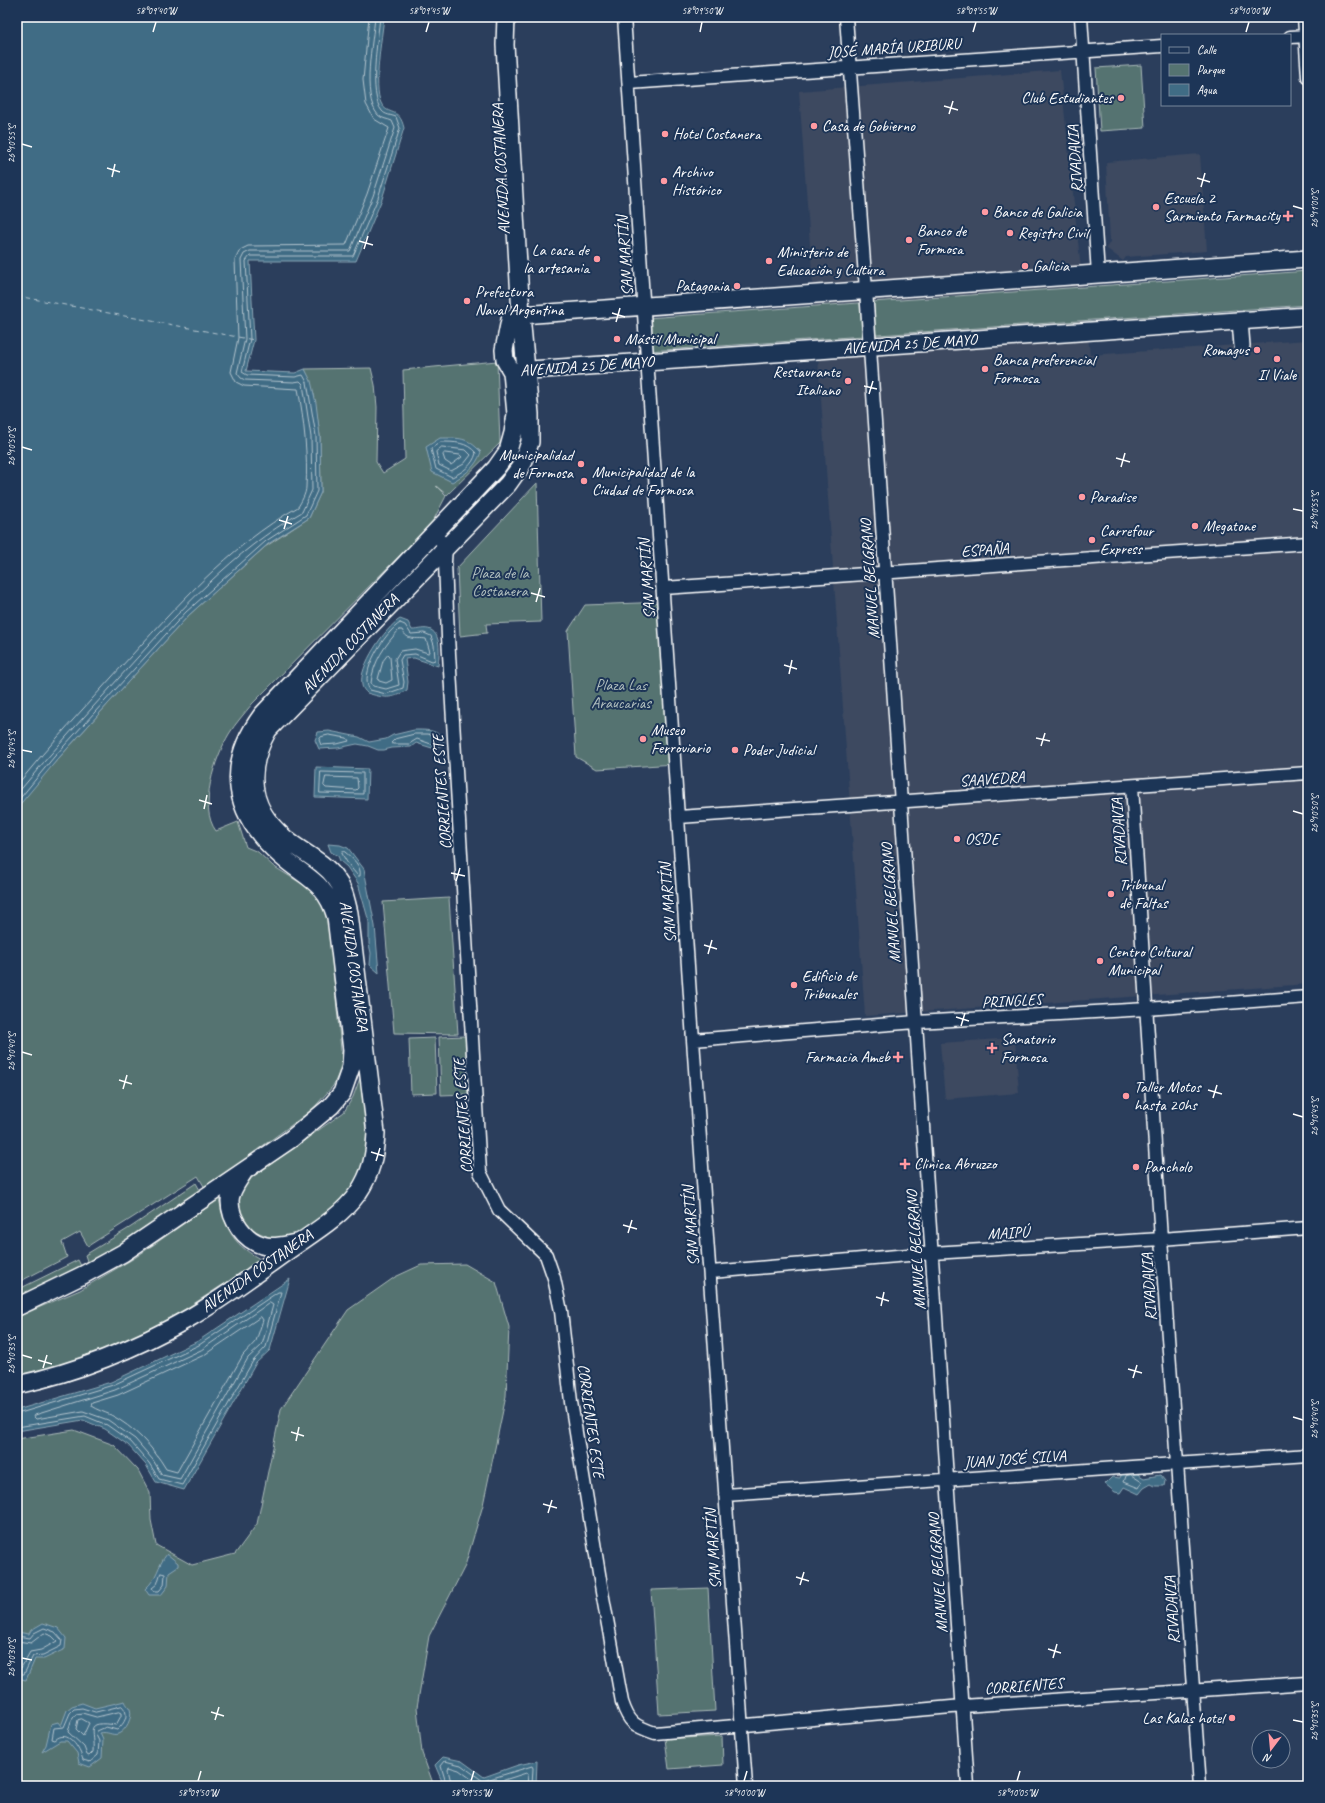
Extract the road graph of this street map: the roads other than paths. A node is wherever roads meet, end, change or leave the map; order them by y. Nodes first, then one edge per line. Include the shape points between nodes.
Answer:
1 (495, 17) edge
2 (506, 17) edge
3 (624, 17) edge
4 (846, 17) edge
5 (1081, 17) edge
6 (1304, 17) edge
7 (1307, 36) edge
8 (1291, 37) edge
9 (1161, 46) edge
10 (1083, 51) junction
11 (849, 67) junction
12 (1308, 77) edge
13 (629, 83) junction
14 (1308, 259) edge
15 (1098, 274) junction
16 (866, 290) junction
17 (645, 306) junction
18 (1308, 316) edge
19 (516, 318) junction
20 (1240, 321) junction
21 (1242, 346) dead end
22 (870, 347) junction
23 (649, 362) junction
24 (519, 371) junction
25 (434, 534) junction
26 (1308, 543) edge
27 (446, 546) junction
28 (886, 573) junction
29 (664, 588) junction
30 (1308, 774) edge
31 (1132, 786) junction
32 (900, 801) junction
33 (679, 817) junction
34 (1308, 997) edge
35 (1147, 1009) junction
36 (916, 1022) junction
37 (693, 1040) junction
38 (244, 1171) junction
39 (1308, 1228) edge
40 (1161, 1240) junction
41 (300, 1242) junction
42 (932, 1253) junction
43 (711, 1272) junction
44 (17, 1307) edge
45 (17, 1385) edge
46 (1308, 1455) edge
47 (1179, 1464) junction
48 (948, 1480) junction
49 (725, 1495) junction
50 (1308, 1683) edge
51 (1193, 1692) junction
52 (963, 1706) junction
53 (742, 1726) junction
54 (746, 1786) edge
55 (968, 1786) edge
56 (1200, 1786) edge

1 - 19 main road, AVENIDA COSTANERA via 494,46
2 - 19 main road, AVENIDA COSTANERA
3 - 13 street, SAN MARTÍN
4 - 11 street, MANUEL BELGRANO
5 - 10 street, RIVADAVIA
6 - 7 street
7 - 8 street
7 - 12 street
9 - 10 street, JOSÉ MARÍA URIBURU
10 - 11 street, JOSÉ MARÍA URIBURU
10 - 15 street, RIVADAVIA
11 - 13 street, JOSÉ MARÍA URIBURU
11 - 16 street, MANUEL BELGRANO
13 - 17 street, SAN MARTÍN
14 - 15 main road
15 - 16 main road
16 - 17 main road
16 - 22 street, MANUEL BELGRANO
17 - 19 main road
17 - 23 street, SAN MARTÍN
18 - 20 main road, AVENIDA 25 DE MAYO
19 - 24 main road, AVENIDA COSTANERA
20 - 21 street
20 - 22 main road, AVENIDA 25 DE MAYO
22 - 23 main road, AVENIDA 25 DE MAYO
22 - 28 street, MANUEL BELGRANO
23 - 24 main road, AVENIDA 25 DE MAYO
23 - 29 street, SAN MARTÍN
24 - 25 main road, AVENIDA COSTANERA via 514,433 508,451 496,468
24 - 27 main road, AVENIDA COSTANERA via 530,442 523,463 508,484
25 - 27 street
25 - 38 main road, AVENIDA COSTANERA via 262,715 245,741 237,777 244,810 266,842 311,878 332,901 352,1050 349,1078 342,1093 331,1106 290,1140
26 - 28 street, ESPAÑA
27 - 41 main road, AVENIDA COSTANERA via 268,730 260,745 254,766 254,784 260,810 272,827 323,866 336,878 345,894 376,1133 372,1166 357,1193 328,1223
27 - 53 street, CORRIENTES ESTE via 449,645 480,1172 499,1210 546,1255 554,1278 602,1592 622,1702 627,1716 636,1726 654,1733
28 - 29 street, ESPAÑA
28 - 32 street, MANUEL BELGRANO
29 - 33 street, SAN MARTÍN
30 - 31 street, SAAVEDRA
31 - 32 street, SAAVEDRA
31 - 35 street, RIVADAVIA
32 - 33 street, SAAVEDRA
32 - 36 street, MANUEL BELGRANO
33 - 37 street, SAN MARTÍN
34 - 35 street, PRINGLES
35 - 36 street, PRINGLES
35 - 40 street, RIVADAVIA
36 - 37 street, PRINGLES
36 - 42 street, MANUEL BELGRANO
37 - 43 street, SAN MARTÍN
38 - 41 main road via 234,1187 230,1200 240,1230 249,1240 263,1246 276,1247
38 - 44 main road, AVENIDA COSTANERA via 122,1253 84,1275
39 - 40 street, MAIPÚ
40 - 42 street, MAIPÚ
40 - 47 street, RIVADAVIA
41 - 45 main road, AVENIDA COSTANERA via 229,1293 153,1337 79,1368
42 - 43 street, MAIPÚ
42 - 48 street, MANUEL BELGRANO
43 - 49 street, SAN MARTÍN
46 - 47 street, JUAN JOSÉ SILVA
47 - 48 street, JUAN JOSÉ SILVA
47 - 51 street, RIVADAVIA
48 - 49 street, JUAN JOSÉ SILVA
48 - 52 street, MANUEL BELGRANO
49 - 53 street, SAN MARTÍN
50 - 51 street, CORRIENTES
51 - 52 street, CORRIENTES
51 - 56 street, RIVADAVIA
52 - 53 street, CORRIENTES
52 - 55 street, MANUEL BELGRANO
53 - 54 street, SAN MARTÍN

